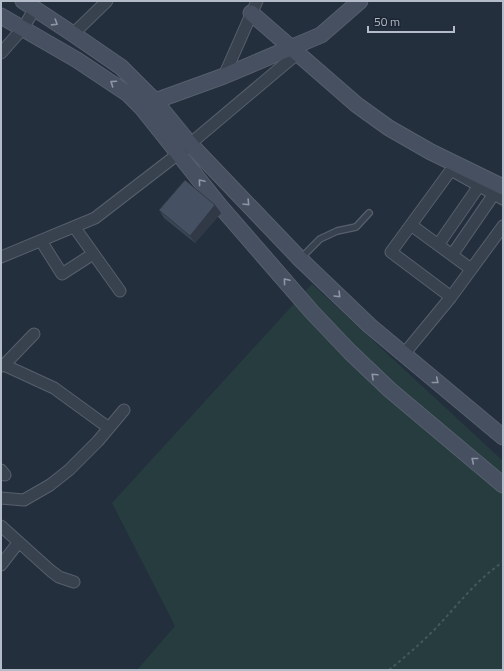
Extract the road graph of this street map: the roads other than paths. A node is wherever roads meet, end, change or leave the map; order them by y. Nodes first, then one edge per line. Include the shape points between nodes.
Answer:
1 (107, 1) edge
2 (360, 1) edge
3 (27, 4) edge
4 (254, 7) edge
5 (1, 16) edge
6 (23, 28) junction
7 (73, 34) junction
8 (295, 50) junction
9 (1, 53) edge
10 (224, 76) junction
11 (156, 101) junction
12 (142, 108) junction
13 (190, 144) junction
14 (178, 154) junction
15 (479, 186) junction
16 (500, 194) edge
17 (369, 213) dead end
18 (411, 225) junction
19 (503, 226) edge
20 (74, 228) junction
21 (41, 241) junction
22 (438, 245) junction
23 (93, 254) junction
24 (452, 255) junction
25 (1, 257) edge
26 (300, 258) junction
27 (471, 269) junction
28 (120, 291) dead end
29 (451, 297) junction
30 (34, 334) dead end
31 (404, 354) junction
32 (2, 366) edge
33 (124, 410) dead end
34 (109, 428) junction
35 (503, 437) edge
36 (503, 485) edge
37 (1, 498) edge
38 (1, 526) edge
39 (18, 543) junction
40 (1, 565) edge
41 (74, 582) dead end

1 - 7 street
2 - 8 street via 321,35
3 - 6 street
3 -> 7 street
4 - 8 street
4 - 10 street
5 - 6 street
6 - 9 street
12 -> 6 street via 128,94 90,68
7 - 11 street via 121,67
8 - 10 street
8 - 13 street
8 - 16 street via 357,105 389,128
10 - 11 street
11 - 12 street
11 - 13 street
12 - 14 street
13 - 14 street
13 -> 26 street
14 - 20 street via 95,218
36 -> 14 street via 396,395 350,352 312,312
15 - 16 street
15 - 18 street via 451,170
15 - 22 street
16 - 24 street
17 - 26 lane via 356,226 320,239
18 - 22 street
18 - 29 street via 392,252
19 - 27 street
20 - 21 street
20 - 23 street
21 - 23 street via 62,274
21 - 25 street
22 - 24 street
23 - 28 street
24 - 27 street
26 -> 31 street via 370,326
27 - 29 street
29 - 31 street
30 - 32 street
31 -> 35 street
32 - 34 street via 54,388
33 - 34 street
34 - 37 street via 69,470 50,485 24,500
38 - 39 street
39 - 40 street
39 - 41 street via 51,571

